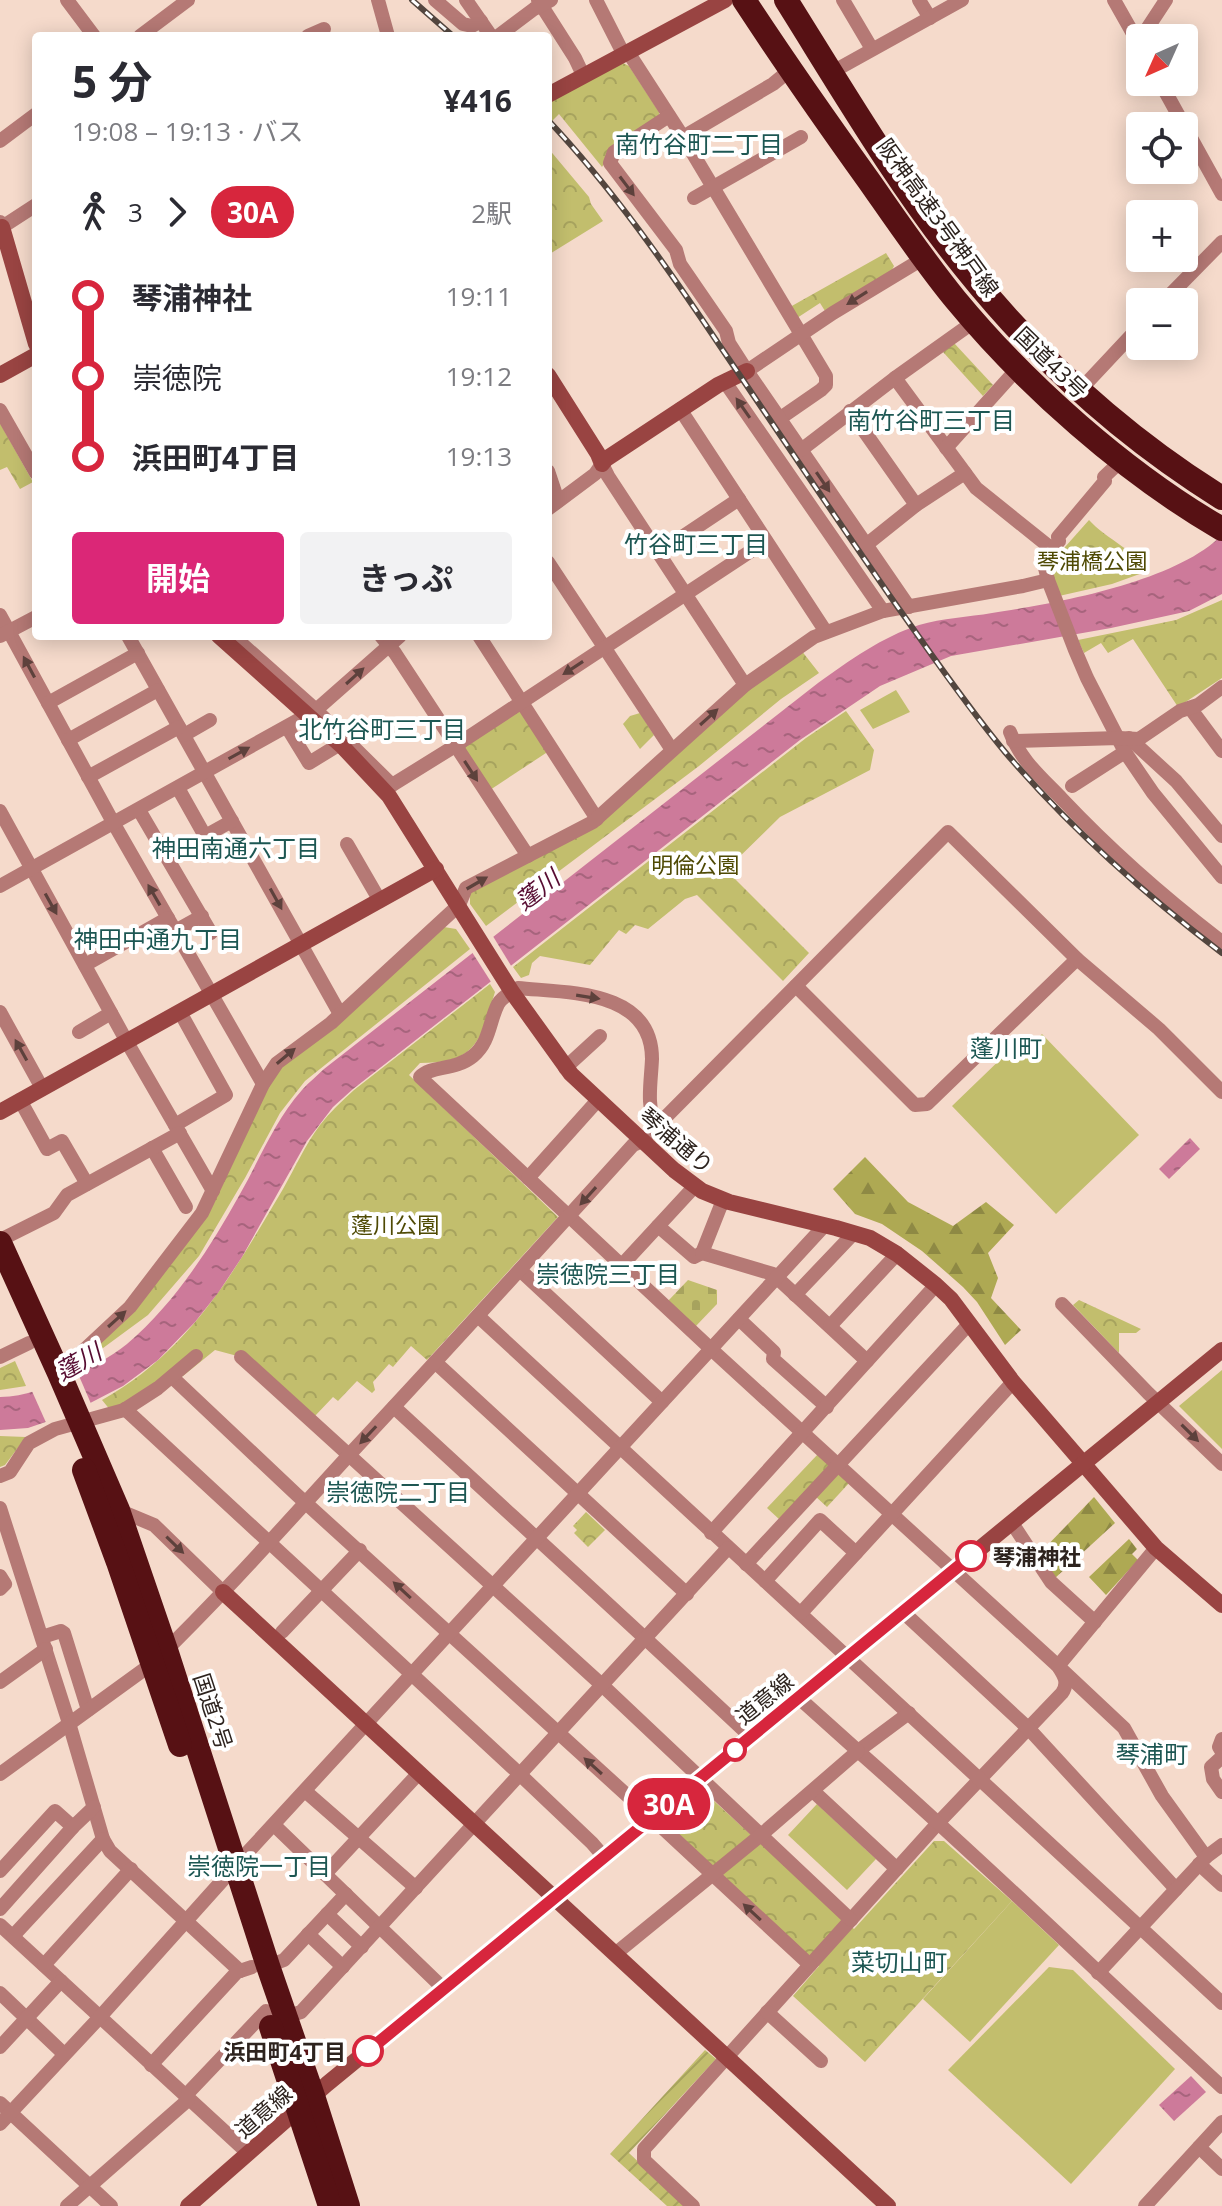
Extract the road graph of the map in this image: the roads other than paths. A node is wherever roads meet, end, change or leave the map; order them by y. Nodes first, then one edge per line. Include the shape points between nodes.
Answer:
1 (67, 0) edge
2 (188, 0) edge
3 (378, 0) edge
4 (435, 0) edge
5 (466, 0) edge
6 (725, 0) edge
7 (744, 0) edge
8 (762, 0) edge
9 (787, 0) edge
10 (843, 0) edge
11 (919, 0) edge
12 (962, 0) edge
13 (1114, 0) edge
14 (1166, 0) edge
15 (598, 1) edge
16 (544, 2) edge
17 (930, 18) junction
18 (481, 21) junction
19 (1129, 24) edge
20 (1151, 24) edge
21 (324, 29) dead end
22 (91, 32) edge
23 (145, 32) edge
24 (317, 32) edge
25 (387, 32) edge
26 (488, 32) edge
27 (503, 32) edge
28 (872, 49) junction
29 (626, 54) junction
30 (790, 70) junction
31 (834, 71) junction
32 (583, 75) junction
33 (552, 93) edge
34 (1168, 96) edge
35 (669, 116) junction
36 (32, 117) edge
37 (683, 137) junction
38 (801, 137) dead end
39 (0, 141) edge
40 (713, 188) junction
41 (1222, 194) edge
42 (694, 198) dead end
43 (32, 207) edge
44 (1, 225) edge
45 (1222, 242) edge
46 (924, 258) junction
47 (1177, 288) edge
48 (975, 321) junction
49 (32, 330) edge
50 (801, 334) junction
51 (1126, 341) edge
52 (32, 357) edge
53 (1018, 368) junction
54 (747, 371) junction
55 (0, 375) edge
56 (895, 378) junction
57 (552, 381) edge
58 (725, 382) junction
59 (1081, 389) junction
60 (680, 409) junction
61 (0, 410) edge
62 (850, 411) junction
63 (779, 419) junction
64 (946, 448) junction
65 (801, 450) junction
66 (1122, 460) junction
67 (602, 464) junction
68 (32, 466) edge
69 (965, 473) junction
70 (1222, 495) edge
71 (739, 499) junction
72 (553, 505) edge
73 (916, 505) junction
74 (1219, 525) edge
75 (766, 541) junction
76 (866, 545) junction
77 (1052, 549) junction
78 (658, 553) junction
79 (552, 568) edge
80 (1048, 580) junction
81 (685, 595) junction
82 (909, 607) junction
83 (883, 611) junction
84 (0, 615) edge
85 (32, 619) edge
86 (826, 632) junction
87 (4, 633) edge
88 (130, 640) edge
89 (224, 640) edge
90 (237, 640) edge
91 (389, 640) edge
92 (391, 640) edge
93 (482, 640) edge
94 (604, 648) junction
95 (138, 653) junction
96 (745, 685) junction
97 (1222, 687) edge
98 (158, 690) junction
99 (522, 702) junction
100 (48, 703) junction
101 (1190, 708) junction
102 (312, 712) junction
103 (210, 720) dead end
104 (287, 727) junction
105 (182, 731) junction
106 (68, 740) junction
107 (1124, 742) junction
108 (340, 744) junction
109 (455, 746) junction
110 (672, 750) junction
111 (1222, 751) edge
112 (205, 773) junction
113 (88, 777) junction
114 (1072, 786) dead end
115 (178, 788) junction
116 (388, 788) junction
117 (139, 810) junction
118 (0, 811) edge
119 (597, 819) junction
120 (232, 821) junction
121 (114, 824) junction
122 (1222, 836) edge
123 (347, 844) dead end
124 (528, 856) junction
125 (32, 869) junction
126 (436, 869) junction
127 (1222, 877) edge
128 (0, 886) edge
129 (380, 901) junction
130 (459, 905) junction
131 (202, 916) junction
132 (172, 924) junction
133 (211, 933) dead end
134 (1222, 942) edge
135 (301, 944) junction
136 (1077, 959) junction
137 (85, 965) junction
138 (796, 986) junction
139 (509, 988) junction
140 (212, 994) junction
141 (0, 1012) edge
142 (180, 1012) junction
143 (111, 1013) junction
144 (340, 1014) junction
145 (79, 1032) dead end
146 (600, 1036) dead end
147 (127, 1042) junction
148 (565, 1068) junction
149 (263, 1084) junction
150 (42, 1088) junction
151 (1222, 1092) edge
152 (20, 1100) junction
153 (598, 1100) junction
154 (0, 1112) edge
155 (656, 1127) junction
156 (177, 1129) junction
157 (642, 1141) junction
158 (152, 1148) junction
159 (528, 1178) junction
160 (87, 1184) junction
161 (695, 1186) junction
162 (213, 1191) junction
163 (723, 1200) junction
164 (186, 1207) dead end
165 (568, 1217) junction
166 (825, 1225) junction
167 (658, 1226) junction
168 (854, 1233) junction
169 (0, 1242) edge
170 (702, 1253) junction
171 (897, 1254) junction
172 (622, 1265) junction
173 (520, 1270) junction
174 (776, 1278) junction
175 (0, 1281) edge
176 (936, 1285) junction
177 (795, 1295) junction
178 (1062, 1304) dead end
179 (478, 1316) junction
180 (739, 1319) junction
181 (969, 1324) junction
182 (830, 1326) junction
183 (29, 1343) junction
184 (711, 1349) junction
185 (1222, 1350) edge
186 (196, 1356) dead end
187 (0, 1357) edge
188 (241, 1357) dead end
189 (867, 1361) junction
190 (435, 1362) junction
191 (54, 1374) junction
192 (172, 1377) junction
193 (1013, 1382) junction
194 (662, 1402) junction
195 (1157, 1402) junction
196 (394, 1407) junction
197 (827, 1407) junction
198 (125, 1409) junction
199 (72, 1421) junction
200 (803, 1434) junction
201 (620, 1447) junction
202 (349, 1455) junction
203 (1083, 1464) junction
204 (1222, 1464) edge
205 (836, 1465) junction
206 (0, 1476) edge
207 (578, 1494) junction
208 (306, 1503) junction
209 (0, 1508) edge
210 (118, 1510) junction
211 (891, 1514) junction
212 (1012, 1523) junction
213 (711, 1533) junction
214 (537, 1539) junction
215 (268, 1543) junction
216 (728, 1548) junction
217 (1156, 1548) junction
218 (360, 1550) junction
219 (856, 1553) junction
220 (746, 1564) junction
221 (953, 1571) junction
222 (0, 1576) edge
223 (765, 1581) junction
224 (493, 1586) junction
225 (0, 1589) edge
226 (321, 1591) junction
227 (223, 1592) junction
228 (687, 1594) junction
229 (1222, 1605) edge
230 (903, 1612) junction
231 (801, 1613) junction
232 (1095, 1622) junction
233 (282, 1632) dead end
234 (450, 1633) junction
235 (647, 1638) junction
236 (44, 1643) junction
237 (160, 1656) junction
238 (849, 1657) junction
239 (1058, 1666) junction
240 (412, 1674) junction
241 (0, 1682) edge
242 (603, 1686) junction
243 (799, 1698) junction
244 (88, 1710) junction
245 (909, 1713) junction
246 (69, 1723) junction
247 (366, 1725) junction
248 (1029, 1729) junction
249 (558, 1733) junction
250 (751, 1737) junction
251 (1222, 1739) edge
252 (858, 1751) junction
253 (1222, 1755) edge
254 (419, 1773) junction
255 (0, 1774) edge
256 (520, 1776) junction
257 (700, 1779) junction
258 (981, 1781) junction
259 (305, 1791) junction
260 (813, 1791) junction
261 (1222, 1792) edge
262 (94, 1807) junction
263 (652, 1818) junction
264 (939, 1822) junction
265 (475, 1824) junction
266 (274, 1825) junction
267 (73, 1827) junction
268 (761, 1835) junction
269 (359, 1838) junction
270 (103, 1839) junction
271 (1222, 1845) edge
272 (604, 1857) junction
273 (1203, 1861) junction
274 (131, 1869) junction
275 (897, 1869) junction
276 (0, 1871) edge
277 (230, 1872) junction
278 (325, 1874) junction
279 (712, 1875) junction
280 (1222, 1885) edge
281 (416, 1888) junction
282 (1176, 1889) junction
283 (346, 1894) junction
284 (554, 1898) junction
285 (0, 1909) edge
286 (327, 1914) junction
287 (186, 1920) junction
288 (851, 1920) junction
289 (0, 1925) edge
290 (381, 1927) junction
291 (1140, 1928) junction
292 (308, 1934) junction
293 (13, 1936) junction
294 (362, 1947) junction
295 (615, 1954) junction
296 (44, 1965) junction
297 (810, 1965) junction
298 (343, 1967) junction
299 (253, 1968) junction
300 (1098, 1973) junction
301 (61, 1981) junction
302 (444, 1989) junction
303 (0, 1993) edge
304 (1222, 2003) edge
305 (767, 2012) junction
306 (275, 2014) junction
307 (27, 2018) junction
308 (99, 2018) junction
309 (0, 2047) edge
310 (64, 2054) junction
311 (726, 2057) junction
312 (821, 2061) dead end
313 (151, 2065) junction
314 (1222, 2087) edge
315 (188, 2100) junction
316 (306, 2103) junction
317 (3, 2113) edge
318 (1222, 2122) edge
319 (1199, 2147) junction
320 (248, 2153) junction
321 (1222, 2169) edge
322 (90, 2186) junction
323 (1155, 2203) edge
324 (67, 2206) edge
325 (111, 2206) edge
326 (188, 2206) edge
327 (330, 2206) edge
328 (348, 2206) edge
329 (693, 2206) edge
330 (888, 2206) edge

1 - 22 street
2 - 23 street
3 - 25 street
4 - 18 street via 463,24
5 - 18 street
6 - 29 street
7 - 30 highway, 国道43号
8 - 74 highway, 阪神高速3号神戸線 via 931,259 978,318 1091,428
9 - 31 highway, 国道43号
9 - 70 highway, 阪神高速3号神戸線 via 916,201 1007,318 1107,415 1181,472
10 - 28 street
11 - 17 street
12 - 17 street
13 - 19 street
14 - 20 street
15 - 29 street
16 - 27 street
16 - 32 street
17 - 28 street
18 - 26 street
21 - 24 street
28 - 31 street
29 - 32 street
29 - 35 street
30 - 37 street
30 - 46 highway, 国道43号
31 - 59 highway, 国道43号 via 944,237 1031,340
32 - 33 street
34 - 41 street
35 - 37 street
35 -> 54 street via 614,152 610,163 676,250
36 - 39 street
37 - 40 street
38 - 40 street
40 - 42 street
40 - 50 street
43 - 44 street
44 - 49 street
45 - 47 street
46 - 48 highway, 国道43号
46 -> 50 street
48 - 53 highway, 国道43号
48 - 56 street
50 - 54 street
50 - 63 street via 826,385
51 - 59 street
52 - 55 street
53 - 64 street
53 - 66 highway, 国道43号
54 - 58 street
54 - 63 street
56 - 62 street
56 - 64 street
57 - 67 street
58 - 60 street
83 -> 58 street
59 - 70 highway, 国道43号
60 - 67 street
60 - 71 street
61 - 68 street
62 - 65 street
62 - 73 street
63 - 65 street
64 - 69 street
65 -> 76 street
66 - 74 highway, 国道43号
66 - 77 street
67 - 72 street
67 - 78 street
69 - 73 street
69 - 77 street via 976,488
71 - 75 street
71 - 78 street
73 - 76 street
75 - 81 street
75 - 86 street
76 - 82 street
77 - 80 street via 1043,560
78 - 81 street
79 - 94 street
80 - 82 street
80 - 107 street via 1087,678
81 - 94 street
81 - 96 street
82 - 83 street
83 - 86 street
84 - 87 street
85 - 87 street
86 - 96 street
100 -> 87 street
88 - 95 street
89 - 102 street, 琴浦通り
90 - 102 street
102 -> 91 street
92 - 109 street
93 - 99 street
94 -> 99 street
94 - 110 street
95 - 98 street
95 - 100 street
110 -> 96 street
97 - 101 street
98 - 105 street
98 - 106 street
99 - 109 street
99 - 119 street
100 - 106 street
101 - 107 street via 1139,739
101 - 111 street
102 - 104 street
102 - 108 street, 琴浦通り
102 - 116 street
103 - 105 street
104 - 108 street via 309,763
112 -> 104 street
105 - 112 street
105 - 113 street
106 - 113 street
107 - 114 street
107 - 122 street via 1176,781
107 - 127 street via 1153,793
107 - 134 street via 1011,736 1018,752 1106,846
108 - 116 street, 琴浦通り
109 - 116 street
109 -> 124 street
110 - 119 street
112 - 115 street
112 - 120 street
113 - 121 street
115 - 117 street
115 - 120 street via 205,836
116 - 126 street, 琴浦通り
117 - 121 street
117 - 131 street
118 - 125 street
119 - 124 street
120 -> 135 street
121 - 125 street
132 -> 121 street
123 - 129 street
130 -> 124 street via 466,888
125 - 128 street
125 -> 137 street
126 - 129 street
126 - 130 street, 琴浦通り
129 - 135 street
130 - 139 street, 琴浦通り
130 - 144 street
131 - 132 street
131 - 133 street
132 - 137 street
132 - 140 street
135 - 140 street
135 - 144 street
136 - 138 street via 927,1104 915,1105
136 - 138 street via 948,832
136 - 151 street
137 - 143 street
138 - 155 street
139 - 148 street, 琴浦通り
139 -> 155 street via 593,996 627,1008 651,1046 649,1099
139 - 159 street via 482,1048 460,1064 428,1070 420,1077
140 - 142 street
140 - 149 street
150 -> 141 street
142 - 147 street
142 - 156 street via 226,1095
143 - 145 street
143 - 147 street
149 -> 144 street via 286,1054
146 - 148 street
147 - 150 street
147 - 156 street
148 - 153 street, 琴浦通り
149 - 162 street
150 - 152 street
152 - 154 street
152 - 160 street via 47,1149 62,1141
153 - 157 street, 琴浦通り
153 - 159 street
155 - 157 street
156 - 158 street
156 - 162 street
157 - 161 street, 琴浦通り
157 -> 165 street
158 - 160 street
158 - 164 street
159 - 165 street
160 - 169 street via 67,1195 54,1213
161 - 163 street, 琴浦通り
161 - 167 street
191 -> 162 street via 130,1307
163 - 166 street, 琴浦通り
163 - 170 street
165 - 172 street
165 - 173 street
166 - 168 street, 琴浦通り
166 - 174 street
167 - 170 street via 694,1257
167 - 172 street
168 - 171 street, 琴浦通り
168 - 177 street
169 - 191 highway, 国道2号
170 - 174 street
171 - 176 street, 琴浦通り
171 - 182 street
172 - 184 street
173 - 179 street
173 - 194 street
174 - 177 street
174 - 180 street
175 - 183 highway, 国道2号
176 - 181 street, 琴浦通り
176 - 189 street
177 - 182 street
178 - 195 street
179 - 190 street
179 - 201 street
180 - 184 street
180 - 197 street via 774,1352 773,1359
181 - 193 street, 琴浦通り
181 - 205 street
182 - 189 street
183 - 187 street
183 - 191 highway, 国道2号
184 - 194 street
184 - 200 street
185 - 195 street, 道意線
186 - 192 street
188 - 202 street
189 - 197 street
190 - 196 street
190 - 207 street
191 - 199 highway, 国道2号
192 - 198 street
192 - 208 street
193 - 203 street, 琴浦通り
193 - 211 street
194 - 201 street
195 - 203 street, 道意線
195 -> 204 street
196 -> 202 street
196 - 214 street
197 - 200 street
198 - 199 street
198 - 215 street
199 - 206 street via 29,1443 10,1472
199 - 210 highway, 国道2号
199 - 237 highway, 国道2号 via 94,1495
200 - 205 street
200 - 213 street
201 - 207 street
201 - 213 street
202 - 208 street
202 - 224 street
203 - 212 street, 道意線
203 - 217 street, 琴浦通り
205 - 211 street
205 - 220 street
207 - 214 street
207 - 228 street
208 - 215 street
208 - 218 street
209 - 236 street
210 -> 227 street via 154,1525
210 - 237 highway, 国道2号
211 - 219 street
211 - 221 street
212 - 221 street, 道意線
212 - 232 street via 1051,1582
213 - 216 street
214 - 224 street
214 - 235 street
215 - 226 street
215 - 227 street
216 - 220 street
216 - 228 street
217 - 229 street, 琴浦通り
217 - 232 street
218 - 226 street
234 -> 218 street
219 - 223 street via 820,1520
219 - 231 street
220 - 223 street
221 - 230 street, 道意線
221 - 239 street
222 - 225 street via 5,1584
223 - 231 street
224 - 234 street
224 - 242 street
226 - 233 street
226 - 240 street
227 - 237 street
227 - 247 street
228 - 235 street
230 - 238 street, 道意線
230 - 248 street
231 - 238 street
232 - 239 street
234 - 240 street
234 - 249 street
235 - 242 street
235 - 250 street
236 - 241 street
236 - 244 street via 64,1633
236 - 246 street
237 - 244 street
237 - 277 highway, 国道2号
238 - 243 street, 道意線
238 - 245 street
239 - 248 street via 1065,1689
239 - 273 street via 1124,1728
240 - 247 street
240 - 256 street
242 - 249 street
242 - 257 street
243 - 250 street, 道意線
243 - 252 street
244 - 246 street
245 - 252 street
245 - 258 street
246 - 255 street
246 - 262 street
247 - 254 street
247 - 259 street
248 - 258 street
248 - 282 street
249 - 256 street
263 -> 249 street
250 - 257 street, 道意線
251 - 253 street
252 - 260 street
252 - 264 street
253 - 261 street via 1211,1767
254 - 265 street
254 - 269 street
256 - 265 street
256 - 272 street
257 - 263 street, 道意線
257 - 268 street
258 - 264 street
258 - 291 street
259 - 266 street
259 - 269 street
260 - 268 street
260 - 275 street
262 - 267 street
262 - 270 street
263 - 272 street, 道意線
263 - 279 street
264 - 275 street
264 - 300 street
265 - 281 street
265 - 284 street
266 - 277 street
266 - 278 street
267 - 276 street via 55,1811
267 - 285 street
268 - 279 street
268 - 288 street
269 - 278 street
269 - 281 street
270 - 274 street
270 - 293 street
271 - 273 street
272 - 284 street, 道意線
273 - 280 street
273 - 282 street
274 - 287 street
274 - 296 street
275 - 288 street
277 - 287 street
277 - 299 highway, 国道2号
278 - 283 street
279 - 295 street
297 -> 279 street
281 - 290 street
282 - 291 street
283 - 286 street
283 - 290 street
284 - 295 street
284 - 302 street, 道意線
286 - 292 street
286 - 294 street
287 - 299 street
287 - 308 street
288 - 297 street
289 - 293 street
290 - 294 street
290 - 302 street
291 - 300 street
291 - 304 street
292 - 298 street
292 - 299 street via 284,1960
293 - 296 street
294 - 298 street
295 - 311 street
296 - 301 street
297 - 305 street
298 - 306 street via 301,2012
299 - 306 highway, 国道2号
299 - 313 street via 237,1972
300 - 314 street
301 - 307 street
301 - 308 street
302 - 316 street, 道意線
303 - 307 street
305 - 311 street
305 - 312 street
306 - 315 street via 188,2093
306 - 316 highway, 国道2号
307 - 309 street
307 - 310 street
308 - 310 street
308 - 313 street
310 - 317 street
311 - 329 street via 644,2149 644,2160
311 - 330 street
313 - 315 street
315 - 320 street
315 - 322 street
316 - 320 street, 道意線
316 - 327 highway, 国道2号
316 - 328 highway, 国道2号
317 - 322 street
318 - 319 street
319 - 321 street
319 - 323 street
320 - 326 street, 道意線
322 - 324 street
322 - 325 street

